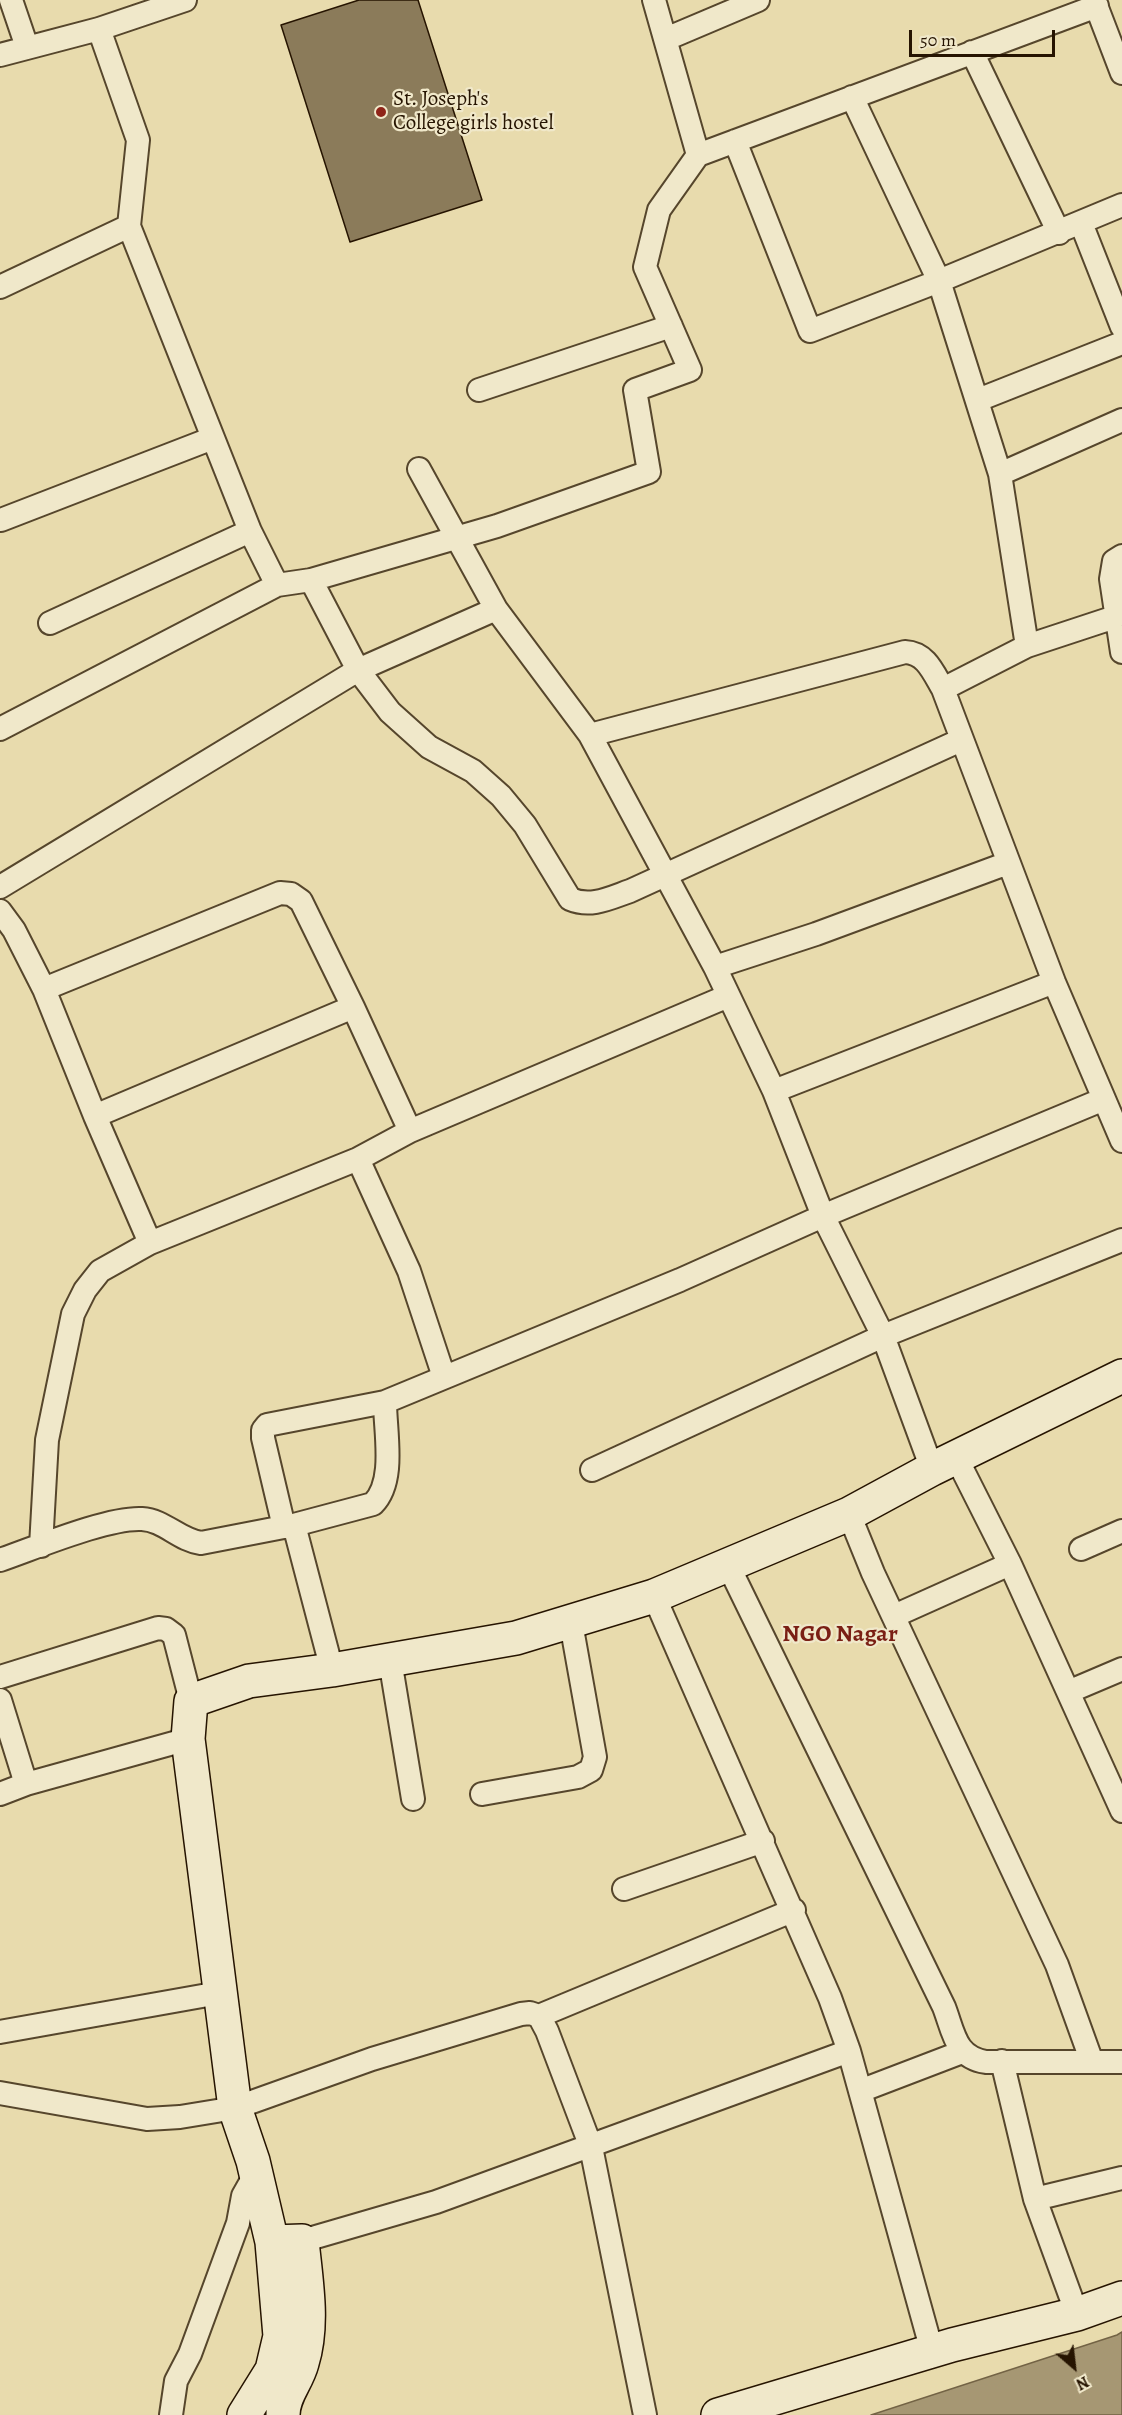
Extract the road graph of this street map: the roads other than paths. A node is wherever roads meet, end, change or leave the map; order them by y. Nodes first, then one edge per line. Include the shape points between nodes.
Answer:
1 (11, 0) edge
2 (654, 0) edge
3 (758, 0) edge
4 (176, 1) edge
5 (1104, 11) edge
6 (99, 29) junction
7 (666, 39) junction
8 (27, 46) junction
9 (972, 52) junction
10 (0, 55) edge
11 (1122, 73) edge
12 (852, 97) junction
13 (735, 141) junction
14 (698, 155) junction
15 (1122, 205) edge
16 (1082, 223) junction
17 (129, 226) junction
18 (1059, 233) junction
19 (939, 281) junction
20 (0, 287) edge
21 (671, 326) junction
22 (1122, 327) edge
23 (1122, 343) edge
24 (479, 390) dead end
25 (978, 400) junction
26 (1122, 420) edge
27 (213, 438) junction
28 (419, 468) dead end
29 (1000, 474) junction
30 (1, 520) edge
31 (250, 531) junction
32 (455, 538) junction
33 (1122, 556) edge
34 (311, 580) junction
35 (277, 585) junction
36 (496, 609) junction
37 (1114, 617) junction
38 (50, 623) dead end
39 (1027, 646) junction
40 (1122, 651) edge
41 (358, 670) junction
42 (943, 688) junction
43 (0, 729) edge
44 (590, 735) junction
45 (961, 740) junction
46 (1008, 863) junction
47 (666, 875) junction
48 (0, 887) edge
49 (0, 912) edge
50 (715, 967) junction
51 (1054, 982) junction
52 (44, 989) junction
53 (728, 996) junction
54 (353, 1007) junction
55 (774, 1091) junction
56 (1104, 1099) junction
57 (95, 1116) junction
58 (410, 1131) junction
59 (1122, 1141) edge
60 (357, 1159) junction
61 (823, 1216) junction
62 (1122, 1240) edge
63 (150, 1243) junction
64 (883, 1336) junction
65 (1122, 1376) edge
66 (444, 1377) junction
67 (385, 1402) junction
68 (944, 1463) junction
69 (592, 1470) dead end
70 (849, 1514) junction
71 (289, 1526) junction
72 (1122, 1531) edge
73 (41, 1546) junction
74 (1081, 1549) dead end
75 (0, 1560) edge
76 (1010, 1564) junction
77 (729, 1567) junction
78 (654, 1596) junction
79 (894, 1616) junction
80 (571, 1623) junction
81 (390, 1660) junction
82 (1122, 1669) edge
83 (332, 1670) junction
84 (0, 1677) edge
85 (1068, 1692) junction
86 (0, 1700) edge
87 (190, 1701) junction
88 (188, 1738) junction
89 (26, 1784) junction
90 (0, 1794) edge
91 (482, 1794) dead end
92 (413, 1799) dead end
93 (1122, 1809) edge
94 (763, 1841) junction
95 (624, 1889) dead end
96 (794, 1910) junction
97 (219, 1993) junction
98 (539, 2016) junction
99 (0, 2032) edge
100 (849, 2051) junction
101 (962, 2052) junction
102 (1002, 2061) junction
103 (1092, 2062) junction
104 (1122, 2062) edge
105 (860, 2091) junction
106 (0, 2093) edge
107 (235, 2108) junction
108 (591, 2147) junction
109 (256, 2173) junction
110 (1122, 2178) edge
111 (1035, 2199) junction
112 (287, 2241) junction
113 (1122, 2298) edge
114 (1077, 2314) junction
115 (932, 2351) junction
116 (245, 2413) edge
117 (171, 2415) edge
118 (284, 2415) edge
119 (645, 2415) edge
120 (718, 2415) edge

1 - 8 street
2 - 7 street
3 - 7 street
4 - 6 street
5 - 9 street
5 - 11 street
6 - 8 street
6 - 17 street via 138,140
7 - 14 street
8 - 10 street
9 - 12 street
9 - 18 street
12 - 13 street
12 - 19 street
13 - 14 street
13 - 19 street via 810,331
14 - 21 street via 660,210 645,267
15 - 16 street
16 - 18 street
16 - 22 street
17 - 20 street
17 - 27 street
18 - 19 street
19 - 25 street
21 - 24 street
21 - 32 street via 690,370 635,390 649,472
23 - 25 street
25 - 29 street
26 - 29 street
27 - 30 street
27 - 31 street
28 - 32 street
29 - 39 street
31 - 35 street
31 - 38 street
32 - 34 street
32 - 36 street
33 - 37 street via 1114,561 1111,579
34 - 35 street
34 - 41 street
35 - 43 street
36 - 41 street
36 - 44 street
37 - 39 street
37 - 40 street
39 - 42 street
41 - 47 street via 397,719 429,747 473,771 501,796 525,825 570,899 586,904 601,902
41 - 48 street
42 - 44 street via 928,663 916,652 905,652
42 - 45 street
44 - 47 street
45 - 46 street
45 - 47 street
46 - 50 street
46 - 51 street
47 - 50 street
49 - 52 street via 14,930
50 - 53 street
51 - 55 street
51 - 56 street
52 - 54 street via 280,893 291,894 300,901
52 - 57 street
53 - 55 street
53 - 58 street
54 - 57 street
54 - 58 street
55 - 61 street
56 - 59 street
56 - 61 street
57 - 63 street
58 - 60 street
60 - 63 street
60 - 66 street via 409,1271
61 - 64 street
61 - 66 street
62 - 64 street
63 - 73 street via 100,1271 73,1314 47,1440
64 - 68 street
64 - 69 street
65 - 68 street
66 - 67 street
67 - 71 street via 382,1495 373,1504
67 - 71 street via 267,1425 263,1430
68 - 70 street
68 - 76 street
70 - 77 street
70 - 79 street
71 - 73 street via 201,1543 188,1541 143,1519 121,1520
71 - 83 street
72 - 74 street
73 - 75 street
76 - 79 street
76 - 85 street
77 - 78 street
77 - 101 street via 944,2007
78 - 80 street
78 - 94 street
79 - 103 street via 1057,1965
80 - 81 street via 516,1638
80 - 91 street via 595,1757 591,1770 578,1777
81 - 83 street
81 - 92 street
82 - 85 street
83 - 87 street via 249,1681
84 - 87 street via 158,1628 166,1629 174,1635
85 - 93 street
86 - 89 street
87 - 88 street
88 - 89 street
88 - 97 street
89 - 90 street
94 - 95 street
94 - 96 street
96 - 98 street
96 - 100 street
97 - 99 street
97 - 107 street
98 - 107 street via 521,2014 395,2052
98 - 108 street
100 - 105 street
100 - 108 street
101 - 102 street via 972,2060
101 - 105 street
102 - 103 street
102 - 111 street
103 - 104 street
105 - 115 street
106 - 107 street via 147,2119
107 - 109 street
108 - 112 street via 436,2202
108 - 119 street
109 - 112 street
109 - 117 street via 243,2196 238,2223 190,2354 176,2381
110 - 111 street
111 - 114 street
112 - 116 street via 280,2336 272,2370
112 - 118 street via 309,2309 302,2363 283,2403
113 - 114 street
114 - 115 street
115 - 120 street

